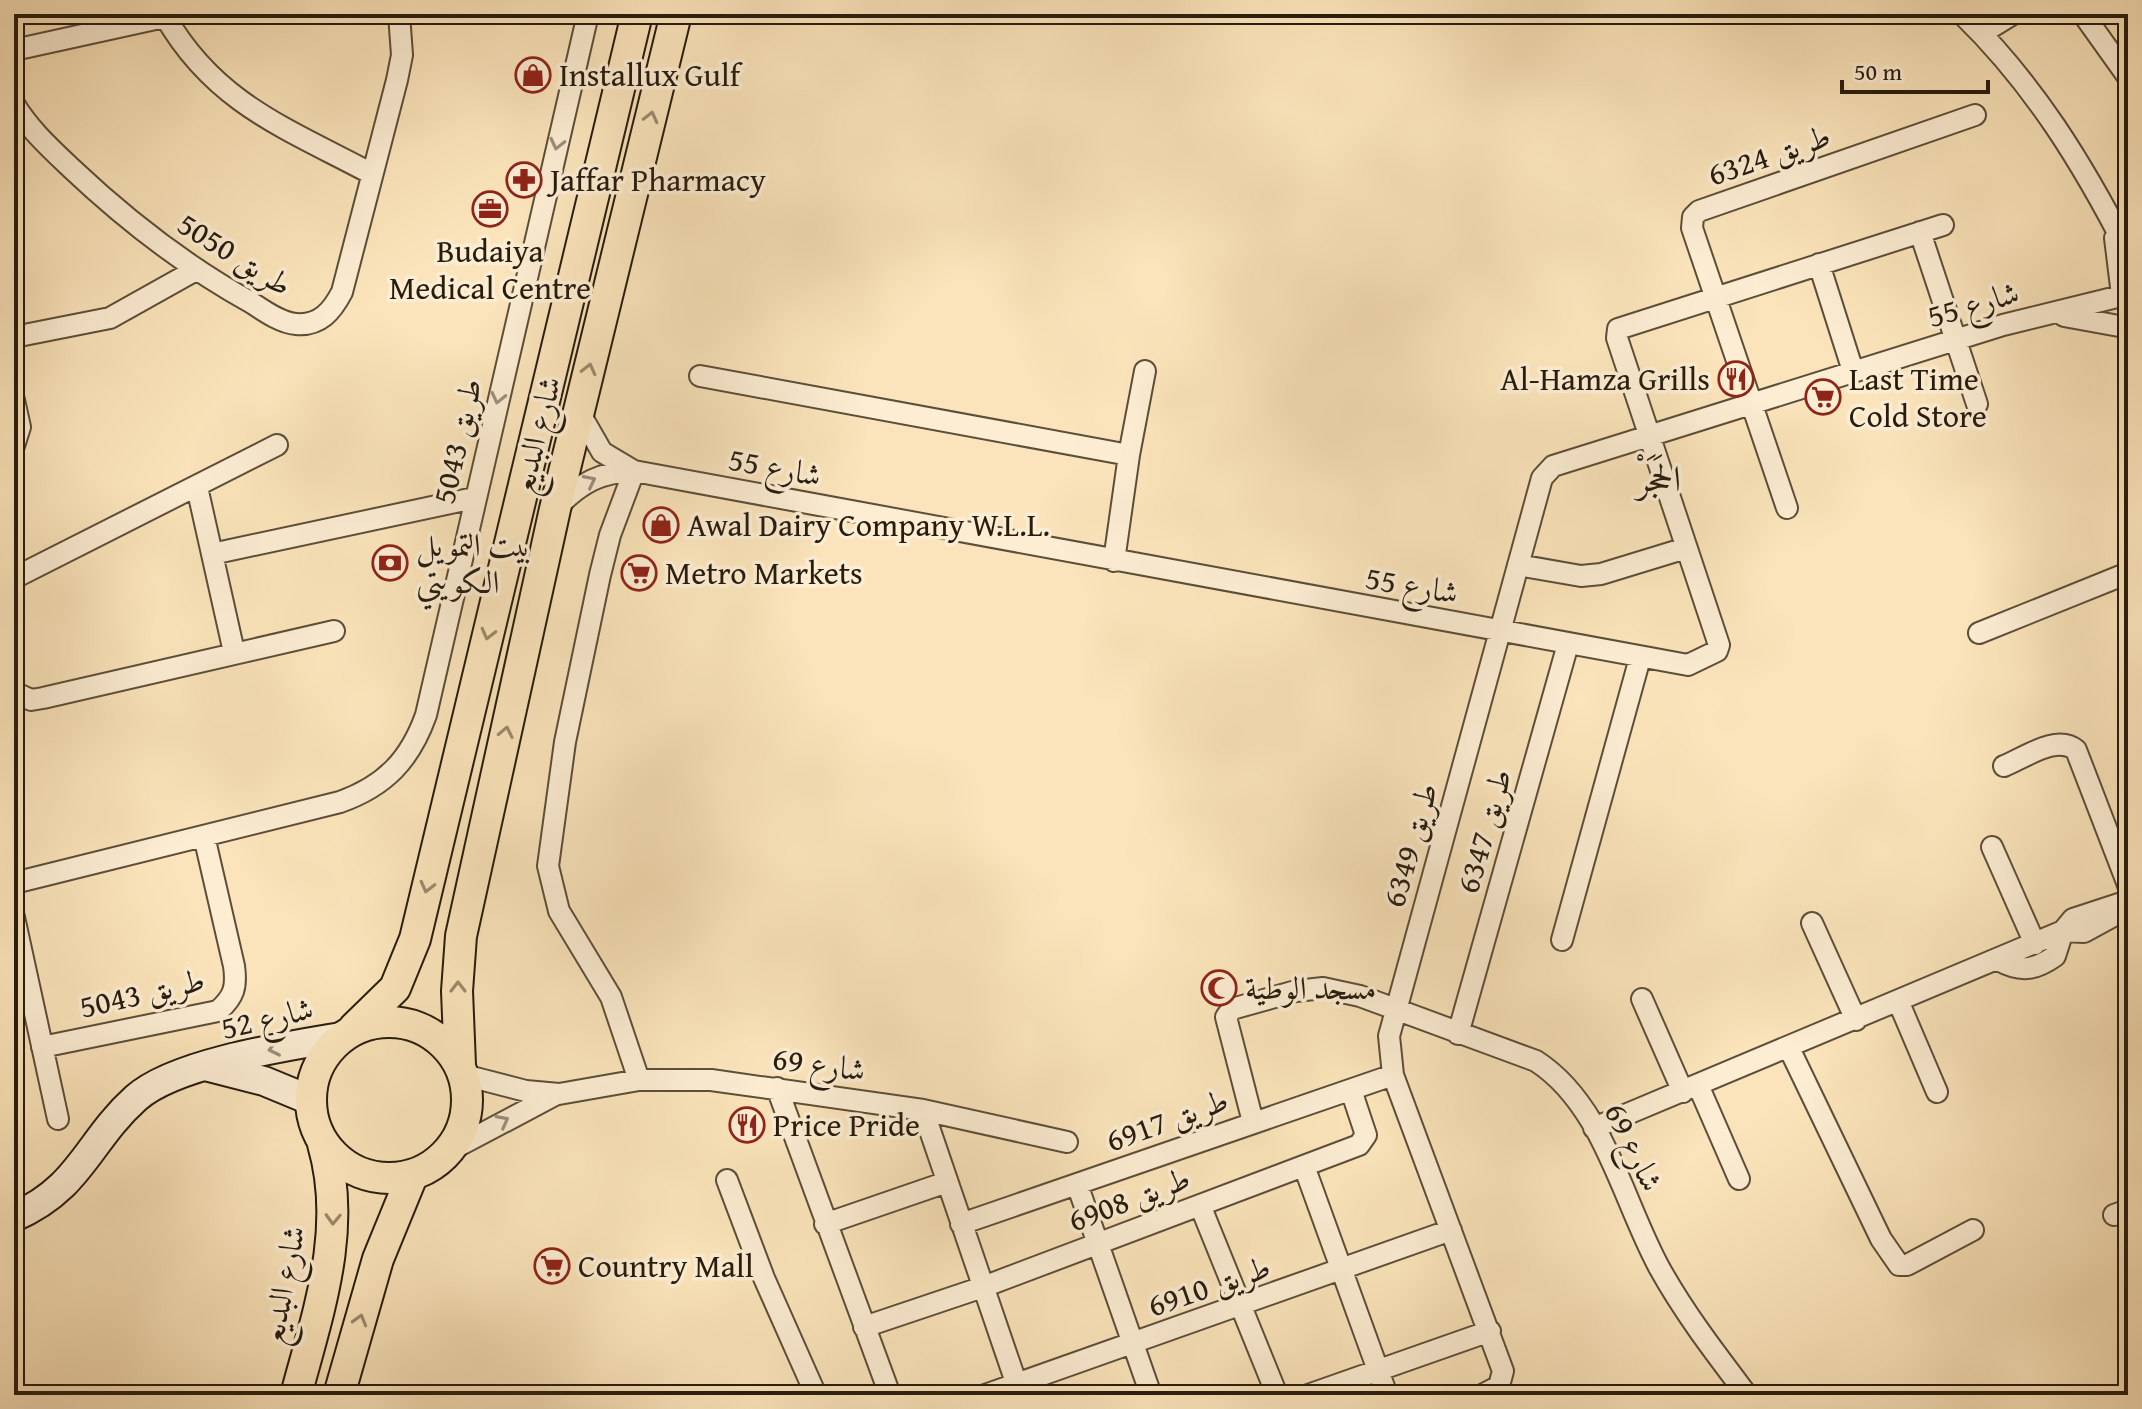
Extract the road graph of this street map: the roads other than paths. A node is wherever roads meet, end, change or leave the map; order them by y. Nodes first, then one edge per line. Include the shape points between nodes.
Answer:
1 (399, 14) edge
2 (588, 14) edge
3 (637, 14) edge
4 (676, 14) edge
5 (1962, 14) edge
6 (2013, 14) edge
7 (2083, 14) edge
8 (172, 16) edge
9 (1982, 33) junction
10 (14, 50) edge
11 (2128, 77) edge
12 (14, 104) edge
13 (1975, 115) dead end
14 (372, 174) junction
15 (2110, 218) junction
16 (1943, 225) dead end
17 (1920, 232) junction
18 (2128, 252) edge
19 (1819, 264) junction
20 (194, 271) junction
21 (2123, 294) edge
22 (1715, 297) junction
23 (2044, 315) junction
24 (2124, 330) edge
25 (14, 337) edge
26 (1956, 339) junction
27 (1145, 371) dead end
28 (1853, 371) junction
29 (700, 376) dead end
30 (14, 400) edge
31 (1752, 404) junction
32 (1977, 404) dead end
33 (578, 412) junction
34 (1650, 438) junction
35 (277, 445) dead end
36 (14, 446) edge
37 (1129, 455) junction
38 (634, 471) junction
39 (197, 487) junction
40 (474, 498) junction
41 (1787, 508) dead end
42 (555, 509) junction
43 (1686, 548) junction
44 (212, 554) junction
45 (1114, 561) junction
46 (1518, 565) junction
47 (2128, 573) edge
48 (14, 578) edge
49 (334, 631) dead end
50 (1501, 631) junction
51 (1979, 633) dead end
52 (1568, 644) junction
53 (234, 652) junction
54 (1640, 658) junction
55 (14, 692) edge
56 (2004, 766) dead end
57 (204, 836) junction
58 (1992, 847) dead end
59 (14, 883) edge
60 (2128, 885) edge
61 (2128, 901) edge
62 (2128, 908) edge
63 (14, 917) edge
64 (1812, 923) dead end
65 (2063, 931) junction
66 (1562, 940) dead end
67 (2035, 944) junction
68 (1998, 960) junction
69 (1642, 999) dead end
70 (1899, 1003) junction
71 (1395, 1009) junction
72 (1856, 1020) junction
73 (348, 1033) junction
74 (1458, 1034) junction
75 (42, 1047) junction
76 (1789, 1048) junction
77 (209, 1067) junction
78 (462, 1070) junction
79 (1393, 1075) junction
80 (639, 1080) junction
81 (777, 1088) junction
82 (1690, 1089) junction
83 (1351, 1090) junction
84 (1937, 1092) dead end
85 (559, 1094) junction
86 (310, 1100) junction
87 (923, 1110) junction
88 (58, 1119) dead end
89 (1253, 1122) junction
90 (1594, 1128) junction
91 (322, 1142) junction
92 (1067, 1142) dead end
93 (449, 1151) junction
94 (1304, 1166) junction
95 (412, 1176) junction
96 (1739, 1179) dead end
97 (727, 1180) dead end
98 (947, 1182) junction
99 (1077, 1184) junction
100 (1200, 1205) junction
101 (14, 1217) edge
102 (825, 1224) junction
103 (961, 1224) junction
104 (1451, 1230) junction
105 (1973, 1230) dead end
106 (1097, 1244) junction
107 (1343, 1271) junction
108 (983, 1287) junction
109 (1241, 1306) junction
110 (864, 1327) junction
111 (1490, 1331) junction
112 (1133, 1343) junction
113 (1378, 1370) junction
114 (1018, 1390) edge
115 (296, 1395) edge
116 (339, 1395) edge
117 (816, 1395) edge
118 (890, 1395) edge
119 (985, 1395) edge
120 (1151, 1395) edge
121 (1277, 1395) edge
122 (1308, 1395) edge
123 (1387, 1395) edge
124 (1482, 1395) edge
125 (1747, 1395) edge

1 - 14 street, طريق 5050 via 402,55
2 -> 40 street, طريق 5043
3 -> 73 main road, شارع البديع via 415,939 395,988
33 -> 4 main road, شارع البديع
5 - 9 street
6 - 9 street
7 - 11 street
8 - 10 street
8 - 14 street via 181,44 222,90
9 - 15 street via 2050,116
12 - 20 street, طريق 5050 via 38,136 114,209
13 - 22 street, طريق 6324 via 1696,213 1692,228
14 - 20 street, طريق 5050 via 342,292 332,310 315,322 294,324
15 - 18 street
15 - 21 street
16 - 17 street
17 - 19 street
17 - 26 street
19 - 22 street
19 - 28 street
20 - 25 street via 110,318
21 - 23 street, شارع 55
21 - 24 street via 2115,316
22 - 31 street, طريق 6324
22 - 34 street via 1618,329
23 - 24 street, شارع 55
23 - 26 street, شارع 55
26 - 28 street, شارع 55
26 - 32 street
27 - 37 street
28 - 31 street, شارع 55
29 - 37 street
30 - 36 street via 20,427
31 - 34 street, شارع 55
31 - 41 street, طريق 6324
33 - 38 street, شارع 55 via 602,452
33 - 42 main road, شارع البديع
34 - 43 street
34 - 46 street, شارع 55 via 1546,471
35 - 39 street
37 - 45 street
42 -> 38 street, شارع 55 via 591,479
38 - 45 street, شارع 55
38 - 80 street via 597,590 565,742 548,866 559,911 611,997
39 - 44 street
39 - 48 street
40 - 44 street
40 - 57 street, طريق 5043 via 418,739 404,761 386,779 340,802
78 -> 42 main road, شارع البديع via 457,991 461,936
43 - 46 street via 1601,574 1571,575
43 - 54 street via 1718,650 1688,665
44 - 53 street
45 - 50 street, شارع 55
46 - 50 street, شارع 55
47 - 51 street
49 - 53 street
50 - 52 street
50 - 71 street, طريق 6349
52 - 54 street
52 - 74 street, طريق 6347
53 - 55 street via 43,698 31,700
54 - 66 street
56 - 60 street via 2055,744 2076,750
57 - 59 street, طريق 5043
57 - 75 street, طريق 5043 via 235,975 231,999 218,1011
58 - 67 street
61 - 65 street via 2079,915
62 - 65 street via 2084,932
63 - 75 street, طريق 5043
64 - 72 street
65 - 67 street
65 - 68 street via 2055,956 2029,970
67 - 68 street
68 - 70 street
69 - 82 street
70 - 72 street
70 - 84 street
71 - 74 street, شارع 69
71 - 79 street, طريق 6349 via 1389,1036
71 - 89 street, شارع 69 via 1323,988 1232,1009 1225,1021
72 - 76 street
73 -> 77 street, شارع 52
73 - 78 main road via 378,1021 403,1022 446,1045
73 - 86 main road via 318,1065
74 - 90 street, شارع 69 via 1552,1071 1578,1099
75 - 88 street, طريق 5043
76 - 82 street
76 - 105 street via 1881,1239 1899,1265
77 - 86 street, شارع 52
77 - 101 street, شارع 52 via 169,1079 134,1099 63,1188
78 - 85 street, شارع 69 via 526,1091
78 - 93 main road via 468,1102 463,1128
79 - 83 street, طريق 6917
79 - 104 street, طريق 6349
80 - 81 street, شارع 69 via 711,1080
80 - 85 street, شارع 69
81 - 87 street, شارع 69
81 - 102 street
82 - 90 street
82 - 96 street
83 - 89 street, طريق 6917
83 - 94 street, طريق 6908 via 1364,1141
93 -> 85 street, شارع 69
86 - 91 main road
87 - 92 street, شارع 69
87 - 98 street
89 - 99 street, طريق 6917
90 - 125 street, شارع 69 via 1659,1267
91 - 95 main road via 361,1174 386,1179
91 -> 115 main road, شارع البديع via 332,1177 332,1242
93 - 95 main road
94 - 100 street, طريق 6908
94 - 107 street
116 -> 95 main road via 378,1259
97 - 117 street
98 - 102 street
98 - 103 street
99 - 103 street, طريق 6917
99 - 106 street
100 - 106 street, طريق 6908
100 - 109 street
102 - 110 street
103 - 108 street
104 - 107 street, طريق 6910
104 - 111 street, طريق 6349
106 - 108 street, طريق 6908
106 - 112 street
107 - 109 street, طريق 6910
107 - 113 street
108 - 110 street, طريق 6908
108 - 114 street
109 - 112 street, طريق 6910
109 - 121 street
110 - 118 street
111 - 113 street
111 - 124 street, طريق 6349 via 1504,1377
112 - 114 street, طريق 6910
112 - 120 street
113 - 122 street
113 - 123 street
114 - 119 street, طريق 6910

